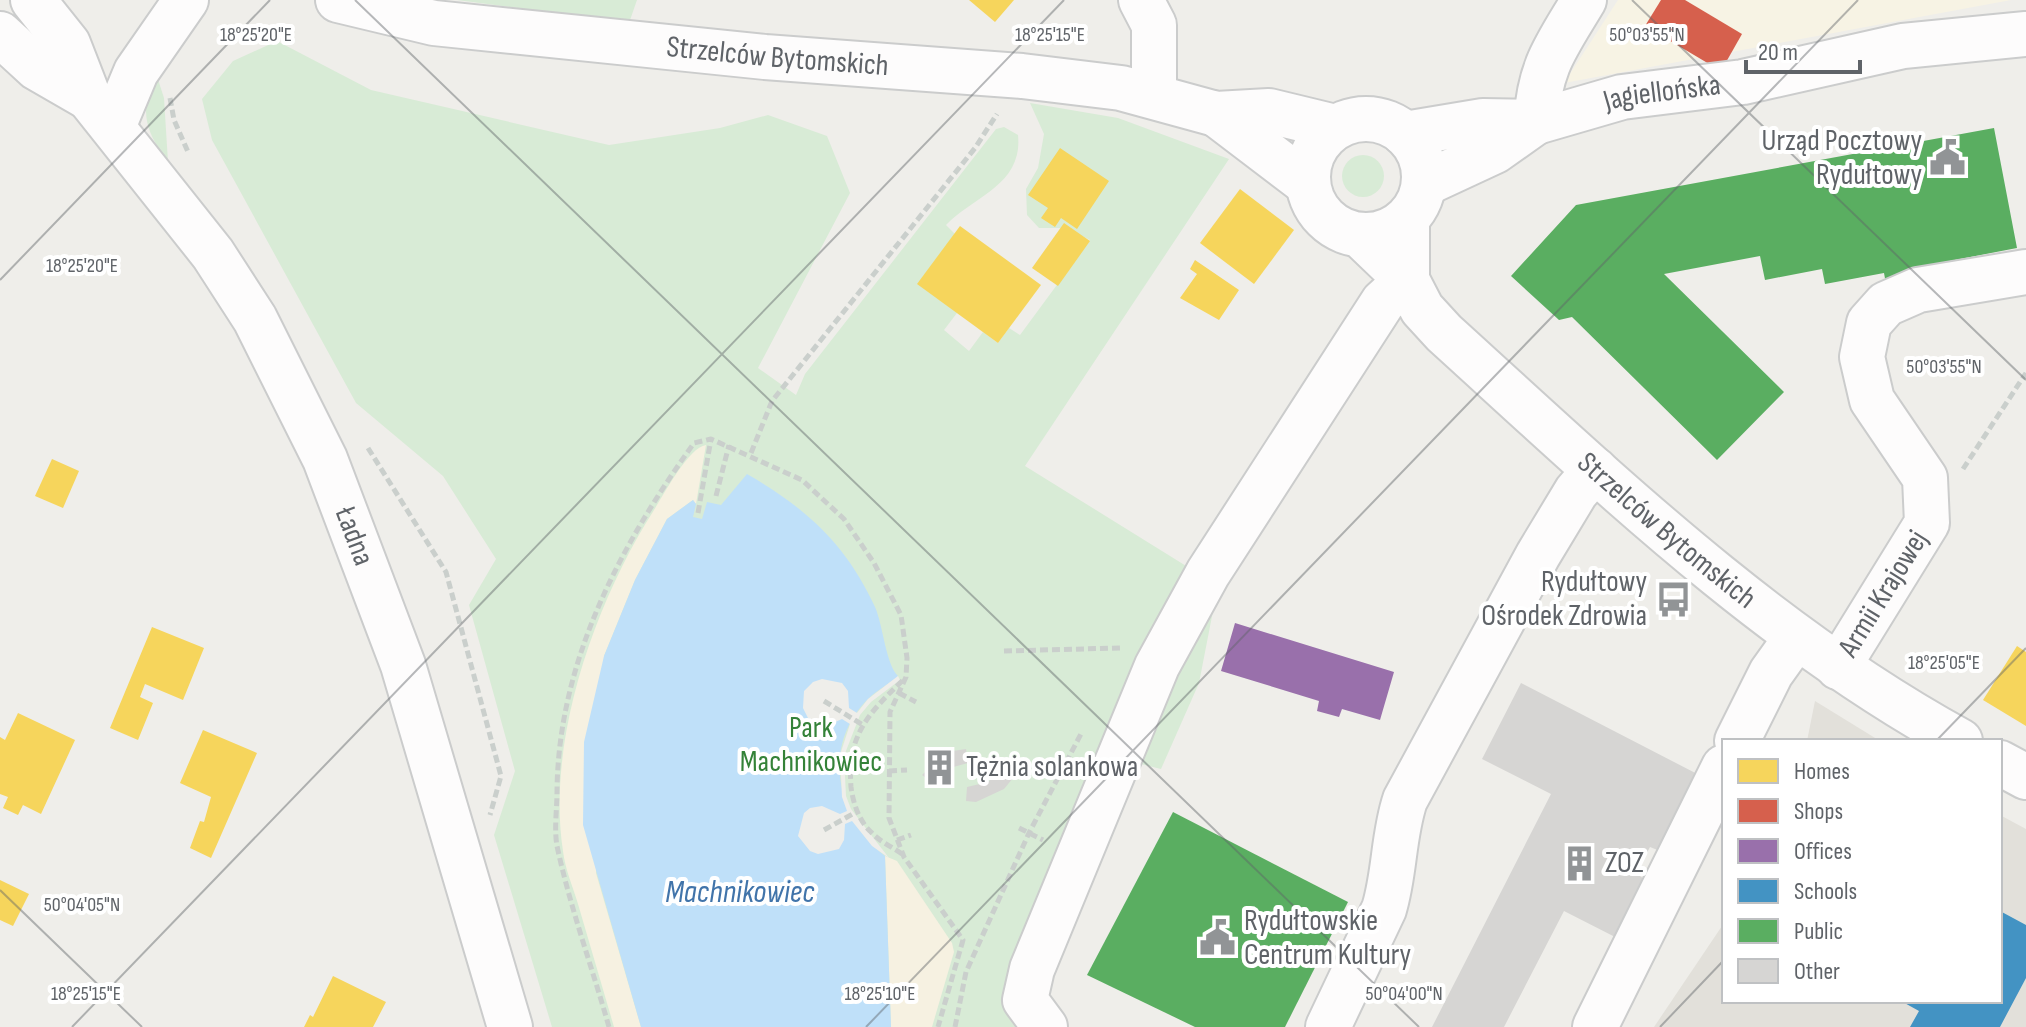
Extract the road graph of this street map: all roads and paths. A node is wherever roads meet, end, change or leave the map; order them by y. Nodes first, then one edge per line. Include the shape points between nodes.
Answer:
1 (33, 0) edge
2 (186, 0) edge
3 (338, 0) edge
4 (1141, 0) edge
5 (1584, 0) edge
6 (0, 34) edge
7 (2026, 34) edge
8 (1022, 76) junction
9 (1154, 96) junction
10 (101, 112) junction
11 (1216, 114) junction
12 (1536, 122) junction
13 (1335, 127) junction
14 (1405, 134) junction
15 (1308, 184) junction
16 (1416, 202) junction
17 (1360, 235) junction
18 (2026, 272) edge
19 (1407, 280) junction
20 (2026, 373) edge
21 (711, 439) junction
22 (729, 445) junction
23 (751, 454) junction
24 (1595, 470) junction
25 (716, 496) dead end
26 (698, 513) dead end
27 (1927, 523) junction
28 (1180, 625) junction
29 (1796, 638) junction
30 (1004, 651) dead end
31 (1838, 667) junction
32 (906, 677) junction
33 (899, 693) junction
34 (824, 701) dead end
35 (916, 702) dead end
36 (863, 725) junction
37 (1084, 728) dead end
38 (1738, 739) edge
39 (1957, 739) edge
40 (2002, 764) edge
41 (907, 770) dead end
42 (889, 771) junction
43 (1722, 771) edge
44 (2026, 777) edge
45 (858, 811) junction
46 (824, 830) dead end
47 (911, 835) dead end
48 (897, 840) junction
49 (902, 854) junction
50 (510, 1027) edge
51 (609, 1027) edge
52 (938, 1027) edge
53 (955, 1027) edge
54 (1045, 1027) edge
55 (1328, 1027) edge
56 (1595, 1027) edge

1 - 10 street, Ładna via 68,44
2 - 10 street
3 - 8 street, Strzelców Bytomskich via 434,23 765,57
4 - 9 street via 1154,25
5 - 12 street via 1542,74
6 - 10 street, Ładna via 37,68
7 - 12 street, Jagiellońska via 1903,46 1743,82 1622,97
8 - 9 street, Strzelców Bytomskich
8 - 23 path via 975,148 772,401
9 - 11 street, Strzelców Bytomskich
10 - 50 street, Ładna via 213,254 255,319 325,459 403,665
11 - 13 street via 1269,111
11 - 15 street
12 - 14 street via 1483,121
12 - 16 street
13 - 14 street via 1378,119
13 - 15 street via 1314,152
14 - 16 street via 1421,158
15 - 17 street via 1319,212
16 - 17 street via 1379,233
16 - 19 street
17 - 19 street
18 - 27 street, Armii Krajowej via 1918,290 1886,304 1869,323 1862,357 1872,400 1925,478
19 - 24 street, Strzelców Bytomskich via 1422,309 1444,333
19 - 28 street via 1383,302
20 - 27 path
21 - 22 path
21 - 26 path
21 - 51 path via 694,443 661,488 595,609 568,694 558,751 556,843
22 - 23 path
22 - 25 path
23 - 32 path via 802,480 844,519 901,615
24 - 29 street, Strzelców Bytomskich
24 - 55 street via 1538,555 1405,800 1384,909
27 - 31 street, Armii Krajowej
28 - 30 path via 1128,648
28 - 54 street via 1157,666 1032,969 1025,1000
29 - 31 street, Strzelców Bytomskich
29 - 38 street via 1771,673
31 - 39 street, Strzelców Bytomskich
32 - 33 path
32 - 36 path
33 - 35 path
33 - 42 path via 890,712
34 - 36 path
36 - 45 path via 853,743 850,772
37 - 53 path via 966,972
40 - 44 street
41 - 42 path
42 - 48 path via 889,818
43 - 56 street
45 - 46 path
45 - 49 path via 870,832
47 - 48 path
48 - 49 path
49 - 52 path via 963,940

